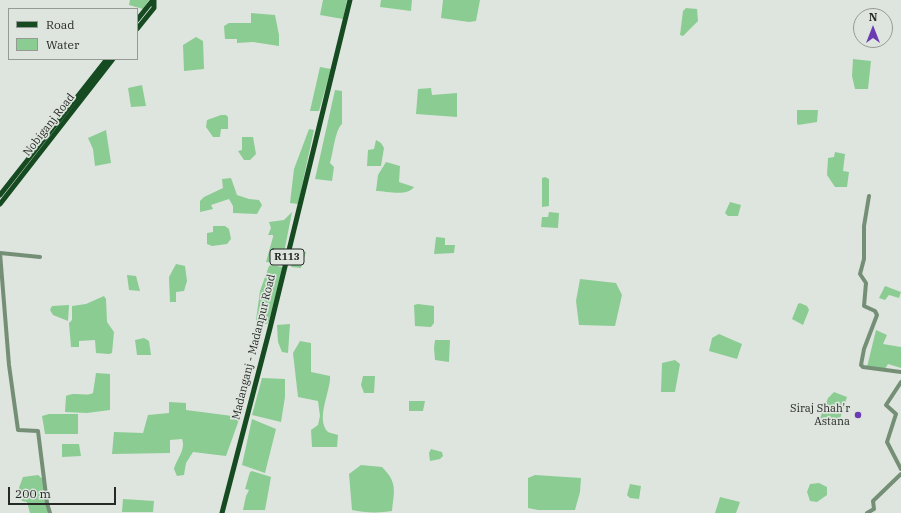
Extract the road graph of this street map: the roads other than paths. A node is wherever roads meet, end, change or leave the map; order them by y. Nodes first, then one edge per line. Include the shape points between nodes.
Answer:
1 (153, 0) edge
2 (350, 0) edge
3 (138, 19) edge
4 (138, 28) edge
5 (106, 60) edge
6 (112, 60) edge
7 (0, 196) edge
8 (869, 196) dead end
9 (0, 204) edge
10 (40, 257) dead end
11 (901, 372) edge
12 (901, 382) edge
13 (901, 469) edge
14 (901, 474) edge
15 (50, 513) edge
16 (222, 513) edge
17 (868, 513) edge

1 - 3 main road
1 - 4 main road via 154,8
2 - 16 main road, Madanganj - Madanpur Road / R113
5 - 7 main road, Nobiganj Road
6 - 9 main road, Nobiganj Road
8 - 11 street via 864,226 864,259 860,274 866,283 864,306 875,311 877,315 864,349 861,365
10 - 15 street via 0,253 9,365 18,430 38,431
12 - 13 street via 886,405 896,414 887,442
14 - 17 street via 873,501 874,509

